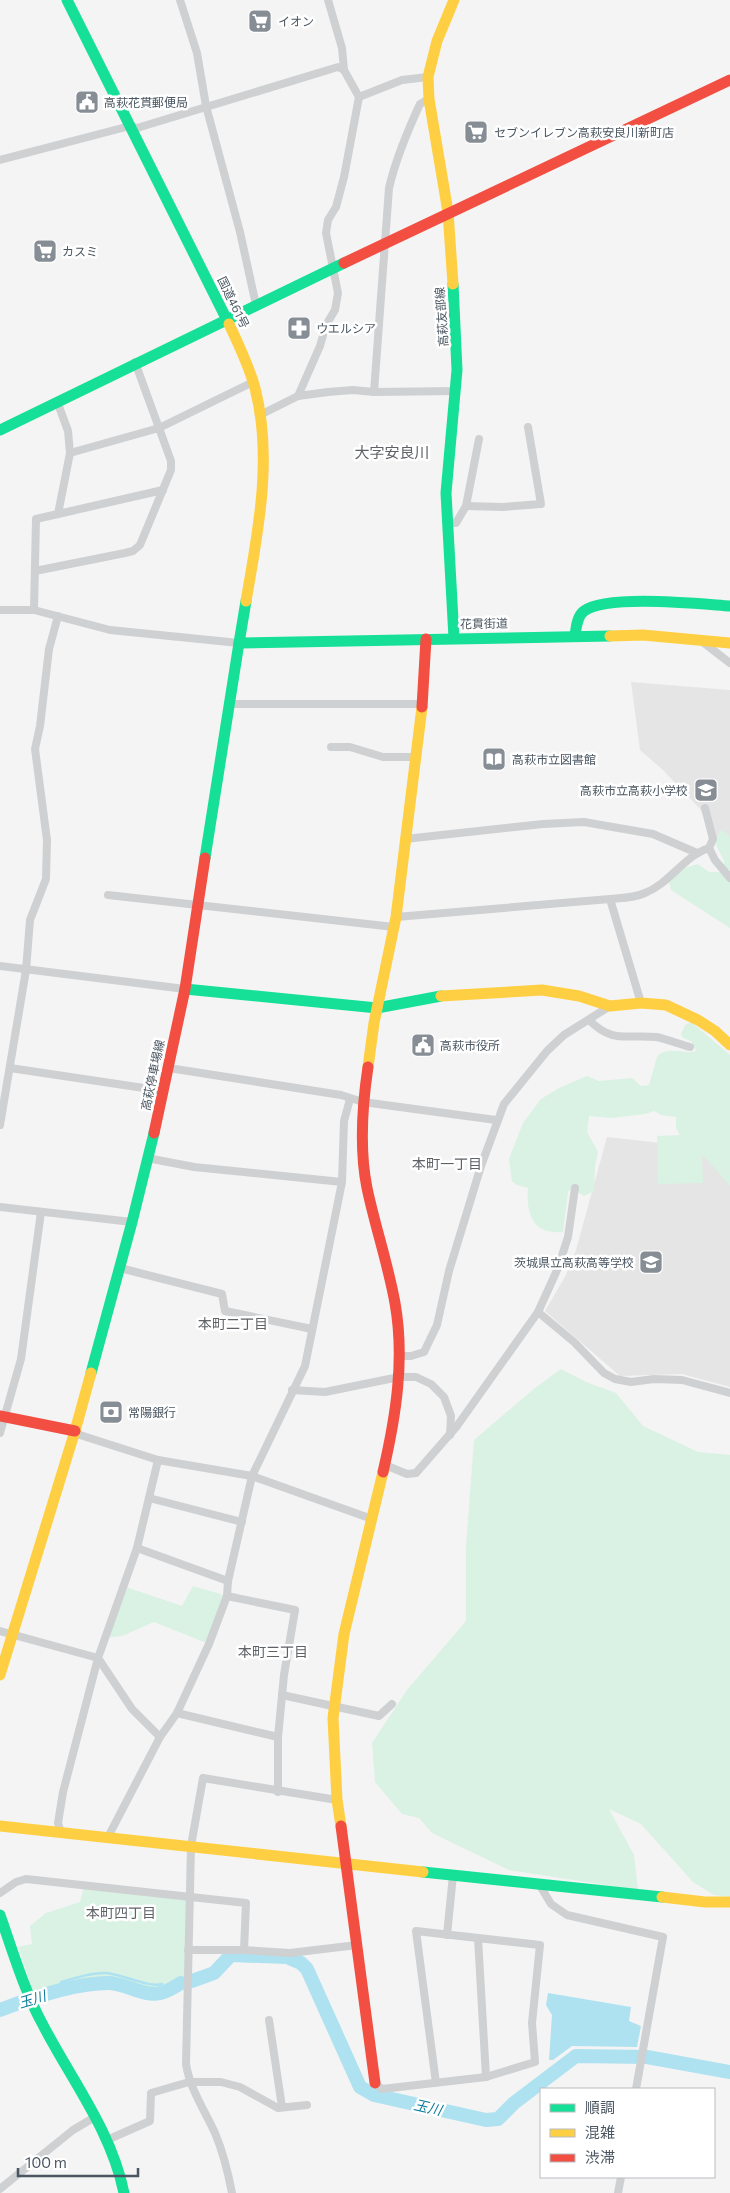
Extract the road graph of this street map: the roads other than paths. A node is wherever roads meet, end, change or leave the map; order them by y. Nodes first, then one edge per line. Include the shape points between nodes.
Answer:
1 (69, 0) edge
2 (180, 0) edge
3 (328, 0) edge
4 (454, 0) edge
5 (344, 70) junction
6 (428, 77) junction
7 (730, 80) edge
8 (359, 97) junction
9 (429, 99) junction
10 (206, 106) junction
11 (130, 126) junction
12 (0, 160) edge
13 (448, 212) junction
14 (385, 242) junction
15 (332, 268) junction
16 (256, 305) junction
17 (227, 319) junction
18 (134, 362) junction
19 (254, 382) junction
20 (456, 390) junction
21 (374, 392) junction
22 (298, 396) junction
23 (57, 402) junction
24 (260, 415) junction
25 (528, 427) dead end
26 (159, 428) junction
27 (0, 430) edge
28 (479, 439) dead end
29 (70, 453) junction
30 (163, 490) junction
31 (466, 506) junction
32 (58, 514) junction
33 (447, 522) junction
34 (34, 571) junction
35 (730, 606) edge
36 (0, 610) edge
37 (34, 610) junction
38 (58, 616) junction
39 (575, 636) junction
40 (454, 638) junction
41 (426, 639) junction
42 (700, 639) junction
43 (239, 643) junction
44 (730, 643) edge
45 (730, 663) edge
46 (229, 704) junction
47 (422, 704) junction
48 (331, 747) dead end
49 (416, 757) junction
50 (705, 808) dead end
51 (405, 839) junction
52 (709, 848) junction
53 (697, 853) junction
54 (730, 878) edge
55 (108, 895) dead end
56 (610, 899) junction
57 (196, 906) junction
58 (395, 922) junction
59 (0, 966) edge
60 (26, 970) junction
61 (185, 989) junction
62 (641, 1003) junction
63 (610, 1006) junction
64 (378, 1008) junction
65 (589, 1020) junction
66 (730, 1045) edge
67 (690, 1047) dead end
68 (10, 1068) junction
69 (169, 1068) junction
70 (164, 1090) junction
71 (350, 1099) junction
72 (363, 1102) junction
73 (0, 1120) edge
74 (496, 1120) junction
75 (147, 1158) junction
76 (342, 1182) junction
77 (575, 1188) dead end
78 (0, 1207) edge
79 (41, 1212) junction
80 (132, 1222) junction
81 (120, 1268) junction
82 (538, 1312) junction
83 (312, 1329) junction
84 (400, 1356) junction
85 (399, 1376) junction
86 (292, 1390) junction
87 (730, 1393) edge
88 (2, 1417) edge
89 (75, 1431) junction
90 (0, 1433) edge
91 (450, 1436) junction
92 (158, 1460) junction
93 (385, 1465) junction
94 (252, 1476) junction
95 (149, 1498) junction
96 (372, 1519) junction
97 (242, 1522) junction
98 (137, 1548) junction
99 (228, 1581) junction
100 (227, 1596) junction
101 (0, 1630) edge
102 (13, 1634) junction
103 (98, 1658) junction
104 (0, 1675) edge
105 (282, 1695) junction
106 (392, 1704) dead end
107 (334, 1707) junction
108 (177, 1713) junction
109 (160, 1737) junction
110 (278, 1737) junction
111 (278, 1792) junction
112 (337, 1800) junction
113 (0, 1826) edge
114 (61, 1833) junction
115 (108, 1838) junction
116 (191, 1846) junction
117 (346, 1864) junction
118 (453, 1875) junction
119 (539, 1884) junction
120 (0, 1893) edge
121 (188, 1896) junction
122 (730, 1902) edge
123 (0, 1915) edge
124 (448, 1935) junction
125 (478, 1938) junction
126 (357, 1945) junction
127 (188, 1950) junction
128 (244, 1950) junction
129 (269, 2020) dead end
130 (486, 2077) junction
131 (189, 2082) junction
132 (375, 2083) joint
133 (436, 2083) junction
134 (636, 2088) edge
135 (307, 2105) dead end
136 (282, 2107) junction
137 (95, 2117) junction
138 (107, 2140) junction
139 (620, 2178) edge
140 (0, 2189) edge
141 (124, 2193) edge
142 (232, 2193) edge
143 (618, 2193) edge

1 - 11 main road, 国道461号
2 - 10 street via 197,53
3 - 5 street via 342,48
4 - 6 main road, 高萩友部線 via 437,41
5 - 8 street
5 - 10 street via 338,68
6 - 8 street via 402,80
6 - 9 main road, 高萩友部線
7 - 13 main road
8 - 15 street via 344,177 336,207 328,220 326,233
9 - 13 main road, 高萩友部線
9 - 14 street via 420,104 395,162 389,188
10 - 11 street via 138,128
10 - 16 street
11 - 12 street
11 - 17 main road, 国道461号
13 - 14 main road
13 - 20 main road, 高萩友部線 via 456,321
14 - 15 main road
14 - 21 street
15 - 16 main road
15 - 22 street via 338,303
16 - 17 main road
17 - 18 main road
17 - 19 main road, 国道461号
18 - 23 main road
18 - 26 street
19 - 24 main road, 国道461号
19 - 26 street
20 - 21 street
20 - 33 main road, 高萩友部線 via 448,467
21 - 22 street via 353,390
22 - 24 street
23 - 27 main road
23 - 29 street via 68,431
24 - 43 main road, 国道461号 via 262,481
25 - 31 street via 541,504
26 - 29 street
26 - 30 street via 171,461
28 - 31 street
29 - 32 street
30 - 32 street
30 - 34 street via 140,545 133,551
31 - 33 street via 456,523
32 - 34 street via 36,519
33 - 40 main road, 高萩友部線
34 - 37 street
35 - 39 main road via 669,603 596,606 579,617
36 - 37 street
37 - 38 street
38 - 43 street via 110,630
38 - 60 street via 35,750 47,840 46,879 30,920
39 - 40 main road, 花貫街道
39 - 42 main road, 花貫街道 via 643,635
40 - 41 main road, 花貫街道
41 - 43 main road, 花貫街道
41 - 47 main road
42 - 44 main road, 花貫街道
42 - 45 street
43 - 46 main road, 高萩停車場線
46 - 47 street
46 - 57 main road, 高萩停車場線
47 - 49 main road
48 - 49 street via 350,747 383,757
49 - 51 main road
50 - 52 street via 713,838
51 - 53 street via 584,822 653,834
51 - 58 main road
52 - 53 street
52 - 54 street
53 - 56 street via 649,892
55 - 57 street
56 - 58 street
56 - 62 street
57 - 58 street
57 - 61 main road, 高萩停車場線
58 - 64 main road
59 - 60 street
60 - 61 street
60 - 68 street
61 - 64 main road
61 - 69 main road, 高萩停車場線
62 - 63 main road
62 - 66 main road via 680,1010 715,1031
63 - 64 main road via 562,993 521,990 446,995
63 - 65 street
64 - 72 main road
65 - 67 street via 611,1036 657,1037
65 - 74 street via 564,1035 547,1051 510,1094
68 - 70 street
68 - 73 street
69 - 70 main road, 高萩停車場線
69 - 71 street
70 - 75 main road, 高萩停車場線
71 - 72 street
71 - 76 street via 344,1121
72 - 74 street
72 - 84 main road via 367,1186 395,1303
74 - 84 street via 449,1271 434,1334 424,1352
75 - 76 street via 194,1167
75 - 80 main road, 高萩停車場線
76 - 83 street
77 - 82 street via 568,1237
78 - 79 street
79 - 80 street
79 - 88 street via 21,1359
80 - 81 main road, 高萩停車場線
81 - 83 street via 222,1294 225,1311
81 - 89 main road, 高萩停車場線
82 - 87 street via 604,1373 615,1379 631,1382 654,1378 682,1380
82 - 91 street
83 - 86 street via 305,1366
84 - 85 main road
85 - 86 street via 326,1392
85 - 91 street via 416,1377 431,1384 444,1397 450,1416
85 - 93 main road
86 - 94 street
88 - 89 main road
88 - 90 street
89 - 92 street
89 - 102 main road, 高萩停車場線
91 - 93 street via 416,1473 407,1474
92 - 94 street
92 - 95 street
93 - 96 main road
94 - 96 street
94 - 97 street
95 - 97 street
95 - 98 street
96 - 107 main road via 344,1634
97 - 99 street
98 - 99 street
98 - 103 street
99 - 100 street
100 - 105 street via 295,1610
100 - 108 street via 213,1636
101 - 102 street
102 - 103 street
102 - 104 main road, 高萩停車場線
103 - 109 street via 132,1709
103 - 114 street via 63,1792 58,1823
105 - 107 street
105 - 110 street
106 - 107 street via 380,1716
107 - 112 main road
108 - 109 street
108 - 110 street
109 - 115 street
110 - 111 street
111 - 112 street
111 - 116 street via 203,1778
112 - 117 main road
113 - 114 main road
114 - 115 main road
115 - 116 main road
116 - 117 main road
116 - 121 street
117 - 118 main road
117 - 126 main road
118 - 119 main road
118 - 124 street
119 - 122 main road
119 - 134 street via 551,1904 567,1915 663,1937
120 - 121 street via 26,1879
121 - 127 street
121 - 128 street via 246,1903
123 - 137 main road via 42,2024
124 - 125 street
124 - 133 street via 416,1931
125 - 130 street
125 - 130 street via 540,1945 532,2023 535,2062
126 - 128 street via 290,1954
126 - 132 main road
127 - 128 street
127 - 131 street via 186,2064
129 - 136 street
130 - 133 street
131 - 136 street via 221,2082 240,2087 278,2108
131 - 138 street via 151,2093 150,2121
131 - 142 street via 216,2135
132 - 133 street via 382,2089
135 - 136 street
137 - 138 main road
137 - 140 street via 73,2130
138 - 141 main road
139 - 143 street

